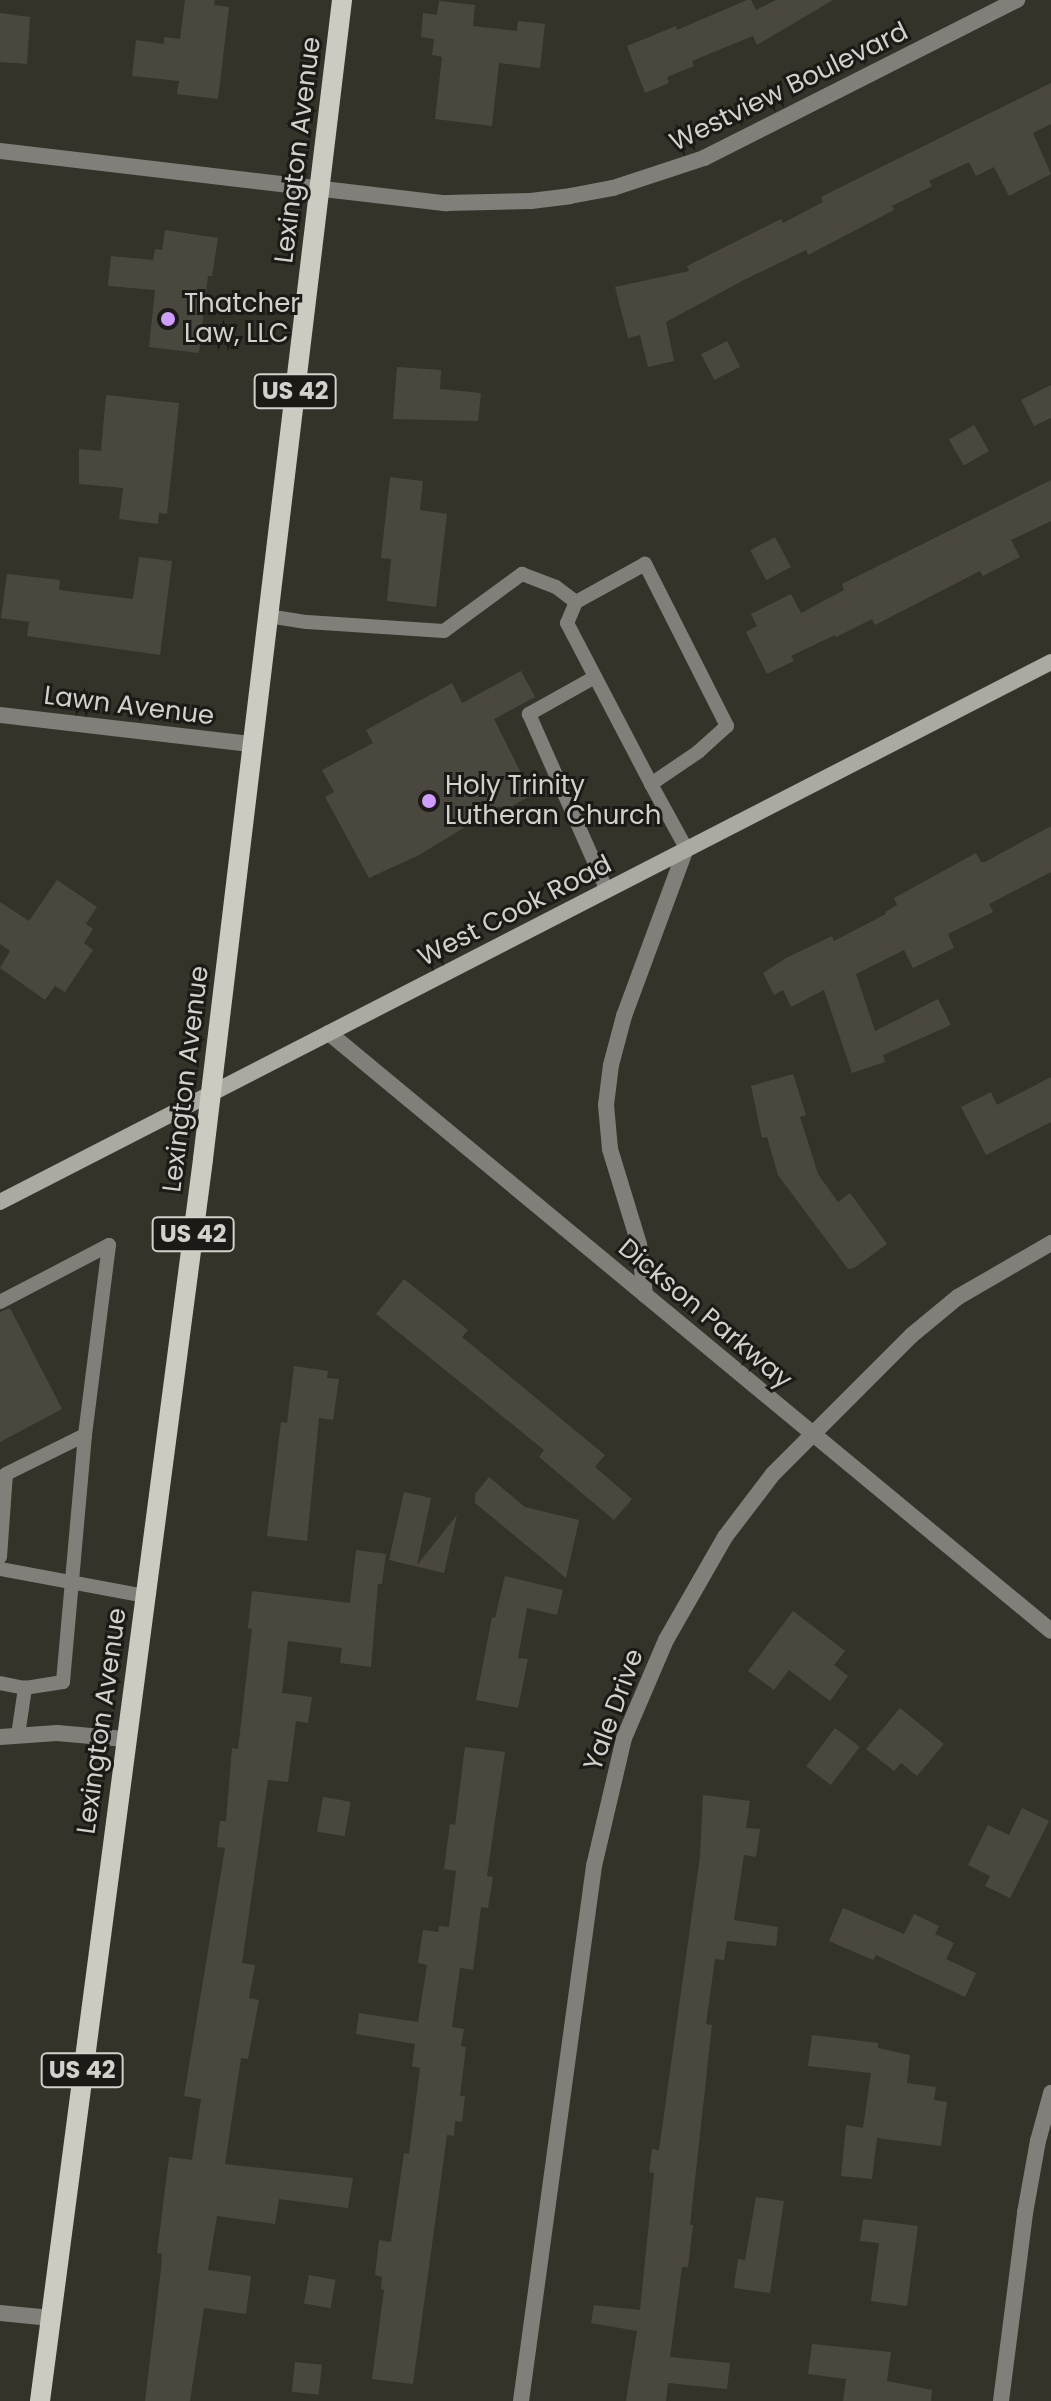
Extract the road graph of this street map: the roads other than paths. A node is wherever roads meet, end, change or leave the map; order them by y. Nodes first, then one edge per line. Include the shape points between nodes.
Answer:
1 (342, 0) edge
2 (1017, 0) edge
3 (0, 151) edge
4 (319, 189) junction
5 (576, 602) junction
6 (268, 616) junction
7 (1051, 662) edge
8 (595, 677) junction
9 (0, 715) edge
10 (252, 744) junction
11 (651, 784) junction
12 (686, 848) junction
13 (607, 891) junction
14 (329, 1033) junction
15 (209, 1095) junction
16 (0, 1202) edge
17 (1051, 1243) edge
18 (645, 1295) junction
19 (0, 1302) edge
20 (85, 1435) junction
21 (813, 1436) junction
22 (0, 1557) edge
23 (0, 1569) edge
24 (75, 1582) junction
25 (145, 1596) junction
26 (1051, 1631) edge
27 (0, 1683) edge
28 (25, 1688) junction
29 (18, 1735) junction
30 (0, 1737) edge
31 (125, 1739) junction
32 (1051, 2093) edge
33 (0, 2313) edge
34 (51, 2318) junction
35 (40, 2401) edge
36 (521, 2401) edge
37 (1001, 2401) edge

1 - 4 main road, Lexington Avenue / US 42
2 - 4 street, Westview Boulevard via 747,139 613,188 483,204
3 - 4 street, Westview Boulevard
4 - 6 main road, Lexington Avenue / US 42
5 - 6 lane via 556,587 522,574 444,631
5 - 8 lane via 567,623
5 - 11 lane via 645,564 727,726
6 - 10 main road, Lexington Avenue / US 42
7 - 12 main road, West Cook Road
8 - 11 lane
8 - 13 lane via 529,714
9 - 10 street, Lawn Avenue
10 - 15 main road, Lexington Avenue / US 42
11 - 12 lane
12 - 13 main road, West Cook Road
12 - 18 street via 624,1016 606,1105 610,1149 639,1244
13 - 14 main road, West Cook Road
14 - 15 main road, West Cook Road
14 - 18 street, Dickson Parkway
15 - 16 main road, West Cook Road
15 - 25 main road, Lexington Avenue / US 42
17 - 21 street, Yale Drive via 958,1297 912,1335
18 - 21 street, Dickson Parkway
19 - 20 lane via 109,1245
20 - 22 lane via 6,1474
20 - 24 lane
21 - 26 street, Dickson Parkway
21 - 36 street, Yale Drive via 773,1474 725,1537 666,1640 624,1738 583,1925
23 - 24 lane
24 - 25 lane
24 - 28 lane via 63,1682
25 - 31 main road, Lexington Avenue / US 42
27 - 28 lane
28 - 29 lane
29 - 30 street
29 - 31 street
31 - 34 main road, Lexington Avenue / US 42
32 - 37 street via 1025,2213
33 - 34 street
34 - 35 main road, Lexington Avenue / US 42

